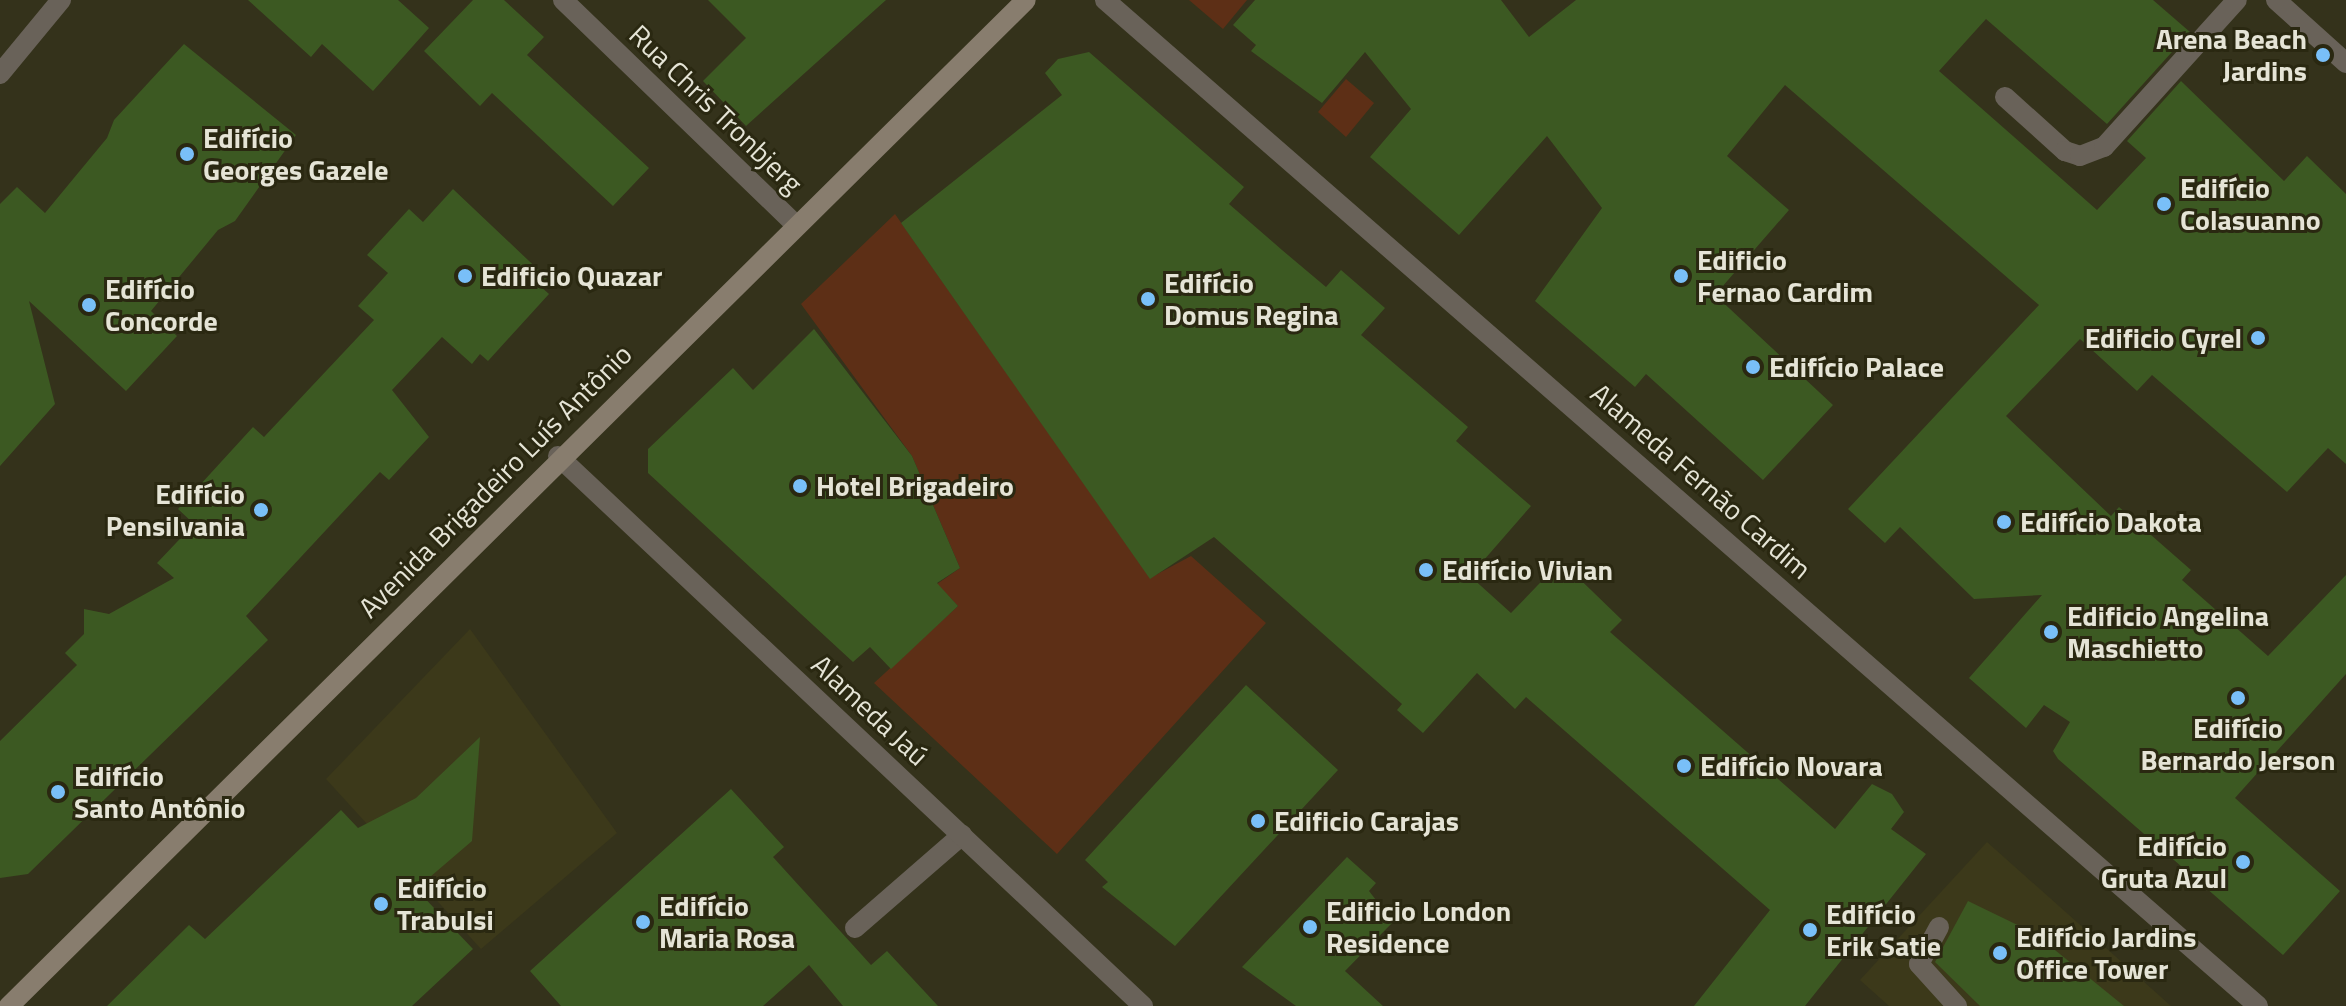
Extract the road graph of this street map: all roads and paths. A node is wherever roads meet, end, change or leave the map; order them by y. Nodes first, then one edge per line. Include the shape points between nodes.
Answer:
1 (61, 0) edge
2 (563, 0) edge
3 (1026, 0) edge
4 (1105, 0) edge
5 (2237, 0) edge
6 (2276, 0) edge
7 (2346, 63) edge
8 (0, 74) edge
9 (2005, 97) dead end
10 (796, 225) junction
11 (558, 456) junction
12 (962, 835) junction
13 (1939, 927) dead end
14 (855, 928) dead end
15 (9, 1006) edge
16 (1143, 1006) edge
17 (1957, 1006) edge
18 (2258, 1006) edge

1 - 8 street
2 - 10 street, Rua Chris Tronbjerg
3 - 10 main road, Avenida Brigadeiro Luís Antônio
4 - 18 street, Alameda Fernão Cardim
5 - 9 street via 2104,147 2080,156 2065,151
6 - 7 street
10 - 11 main road, Avenida Brigadeiro Luís Antônio
11 - 12 street, Alameda Jaú
11 - 15 main road, Avenida Brigadeiro Luís Antônio
12 - 14 street
12 - 16 street, Alameda Jaú
13 - 17 street via 1919,964

